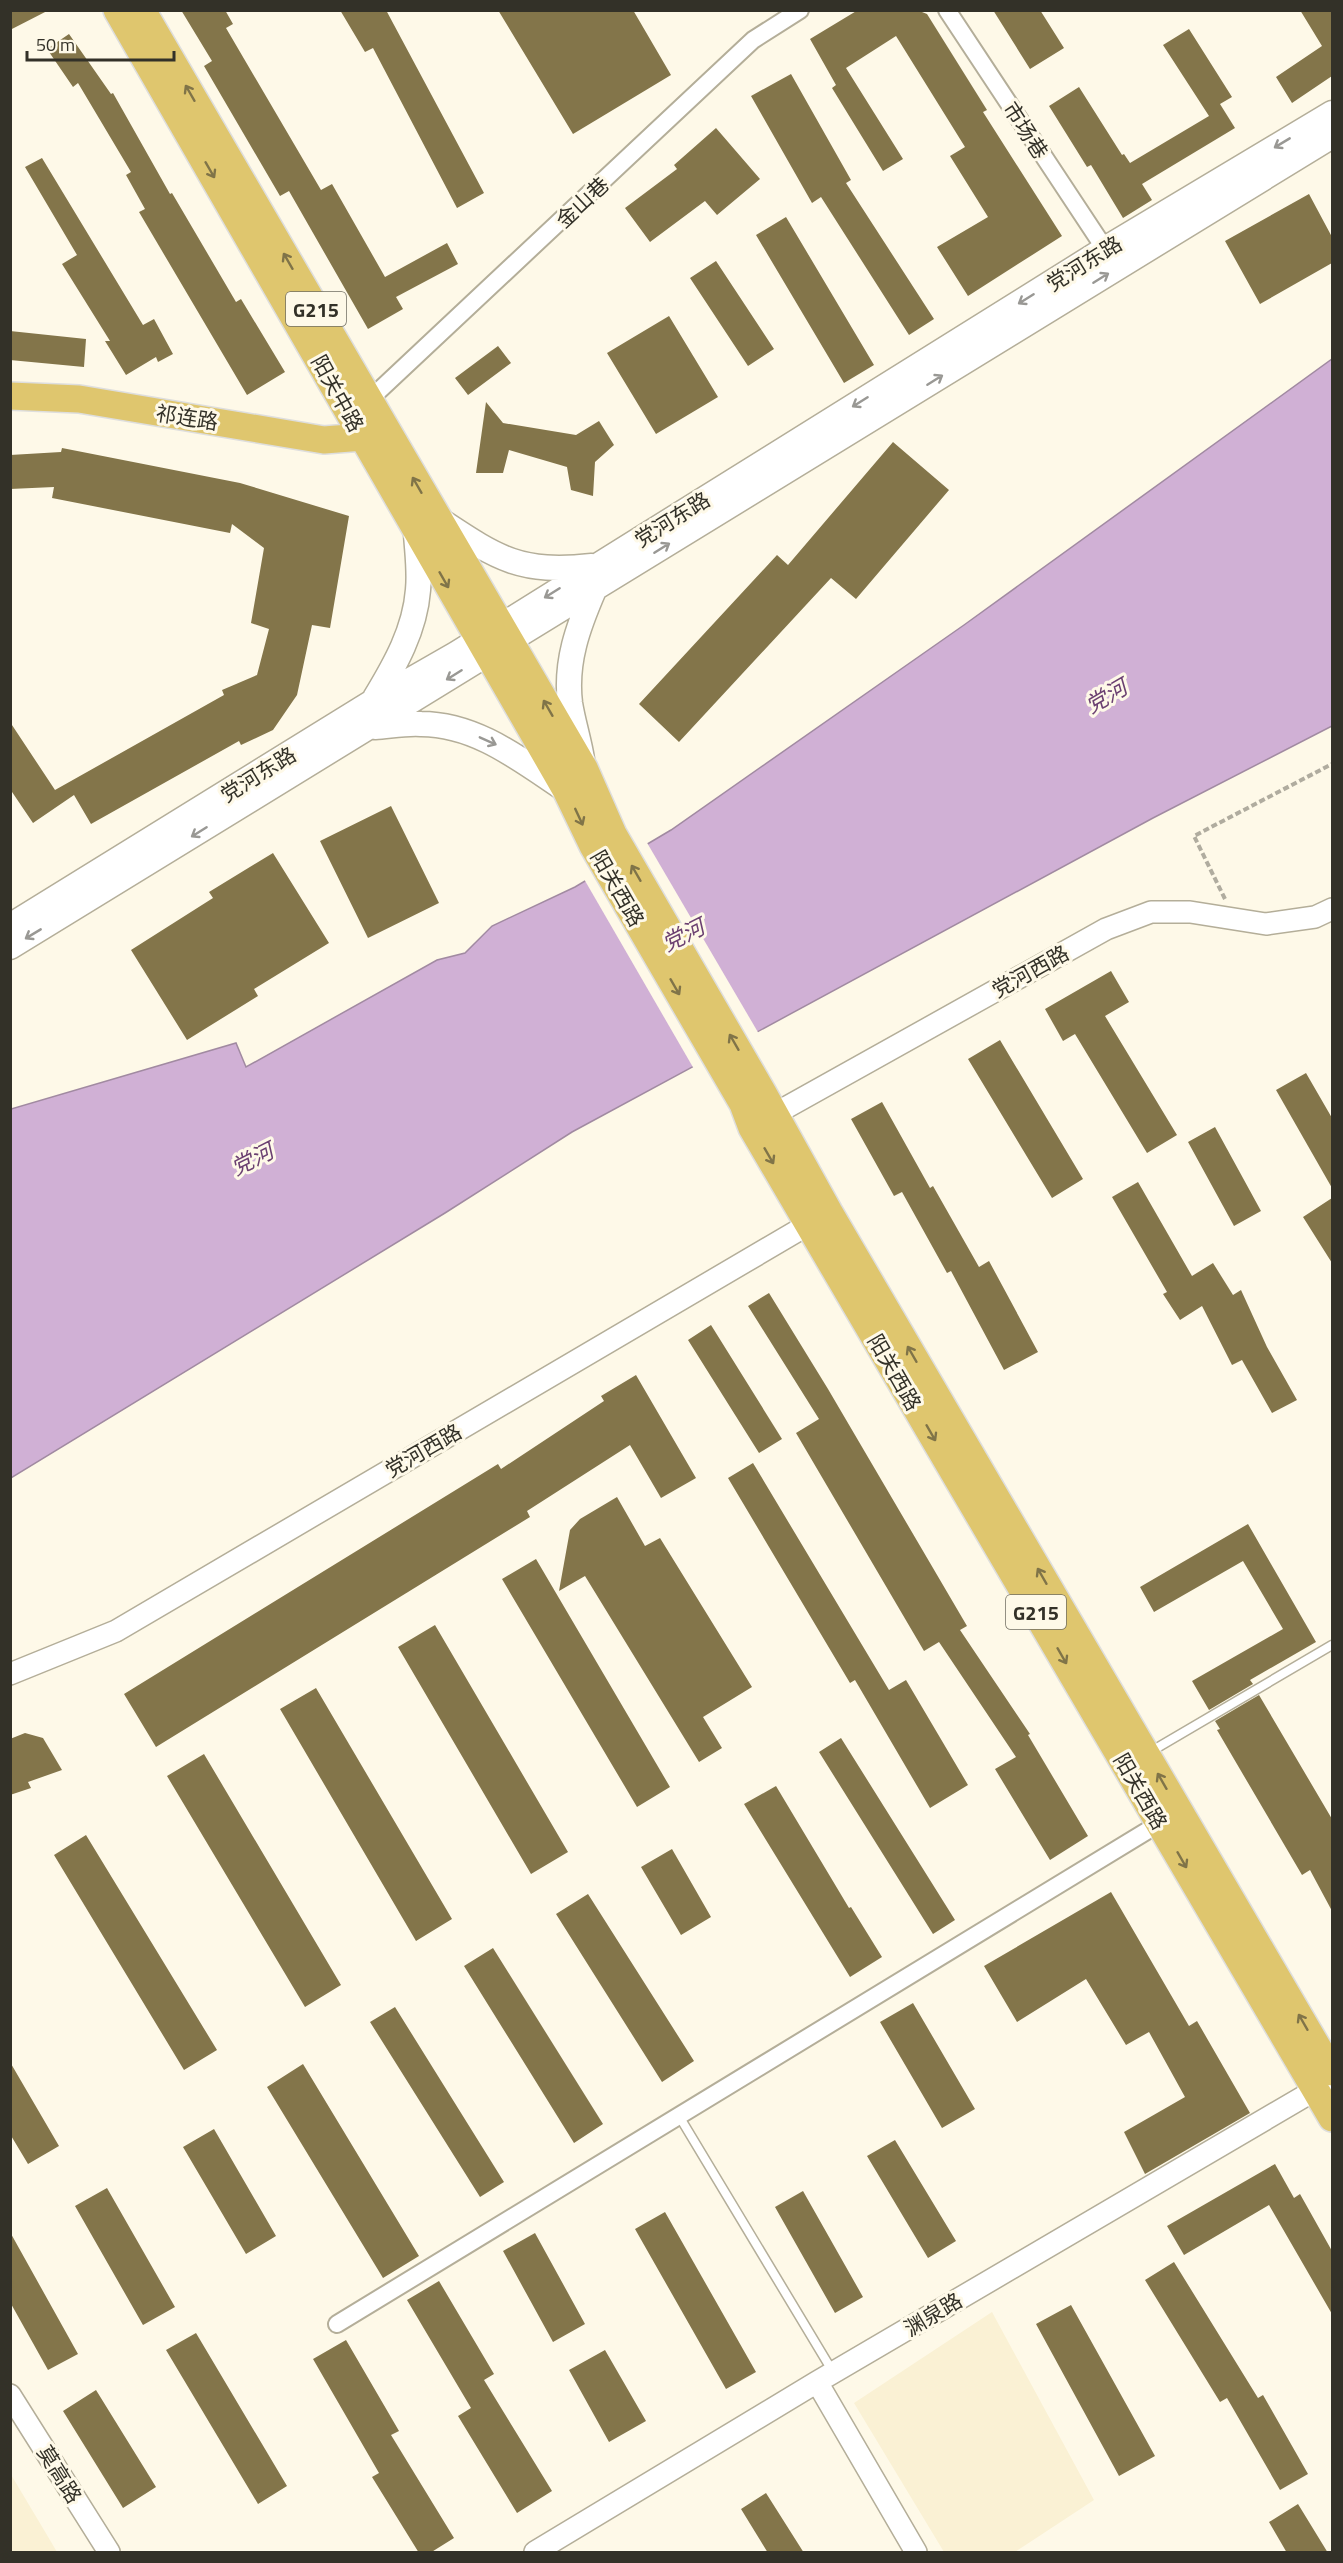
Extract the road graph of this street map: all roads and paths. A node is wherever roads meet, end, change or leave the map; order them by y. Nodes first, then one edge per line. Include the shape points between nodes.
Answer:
1 (117, 10) edge
2 (142, 10) edge
3 (800, 10) edge
4 (947, 10) edge
5 (1332, 113) edge
6 (1332, 136) edge
7 (1105, 249) junction
8 (10, 396) edge
9 (369, 400) junction
10 (363, 437) junction
11 (426, 525) junction
12 (597, 566) junction
13 (594, 590) junction
14 (489, 632) junction
15 (374, 701) junction
16 (370, 727) junction
17 (1332, 764) edge
18 (584, 768) junction
19 (566, 790) junction
20 (603, 840) junction
21 (1332, 909) edge
22 (1234, 919) junction
23 (10, 926) edge
24 (10, 947) edge
25 (758, 1109) junction
26 (819, 1218) junction
27 (1332, 1645) edge
28 (10, 1674) edge
29 (1136, 1760) junction
30 (1160, 1823) junction
31 (1327, 2080) edge
32 (679, 2116) junction
33 (1332, 2118) edge
34 (337, 2324) dead end
35 (826, 2378) junction
36 (10, 2395) edge
37 (109, 2553) edge
38 (535, 2553) edge
39 (916, 2553) edge

1 -> 10 highway, 阳关中路
9 -> 2 highway, 阳关中路 / G215
3 - 9 street, 金山巷 via 753,40
4 - 7 street, 市场巷
5 -> 7 main road, 党河东路
13 -> 6 main road, 党河东路
7 -> 12 main road, 党河东路
8 - 10 highway, 祁连路 via 79,399 324,440
11 -> 9 highway, 阳关中路 / G215
10 - 11 highway, 阳关中路 / G215
11 - 12 main road via 538,569
11 - 14 highway, 阳关中路 / G215
11 - 15 main road via 412,622 399,657
12 -> 14 main road, 党河东路
13 - 14 main road, 党河东路
13 - 18 main road via 577,629 571,657 570,703
14 - 15 main road, 党河东路
14 -> 16 main road, 党河东路
18 -> 14 highway, 阳关西路 / G215
14 - 19 highway, 阳关西路 / G215
15 - 23 main road, 党河东路
16 -> 19 main road via 422,724 464,730 496,744
16 -> 24 main road, 党河东路
17 - 22 path via 1194,836
18 - 20 highway, 阳关西路 / G215
19 -> 20 highway, 阳关西路 / G215
20 - 25 highway, 阳关西路 / G215
21 - 22 street, 党河西路 via 1315,916 1266,924
22 - 25 street, 党河西路 via 1190,912 1151,912 1106,929
25 - 26 highway, 阳关西路 / G215
26 - 28 street, 党河西路 via 116,1631
26 - 29 highway, 阳关西路 / G215
27 - 29 lane
29 - 30 highway, 阳关西路 / G215
31 -> 29 highway, 阳关西路 / G215
30 -> 31 highway, 阳关西路 / G215
30 - 32 street
31 - 33 highway, 阳关西路 / G215
31 - 35 street, 渊泉路
32 - 34 street
32 - 35 lane
35 - 38 street, 渊泉路
35 - 39 street
36 - 37 street, 莫高路

